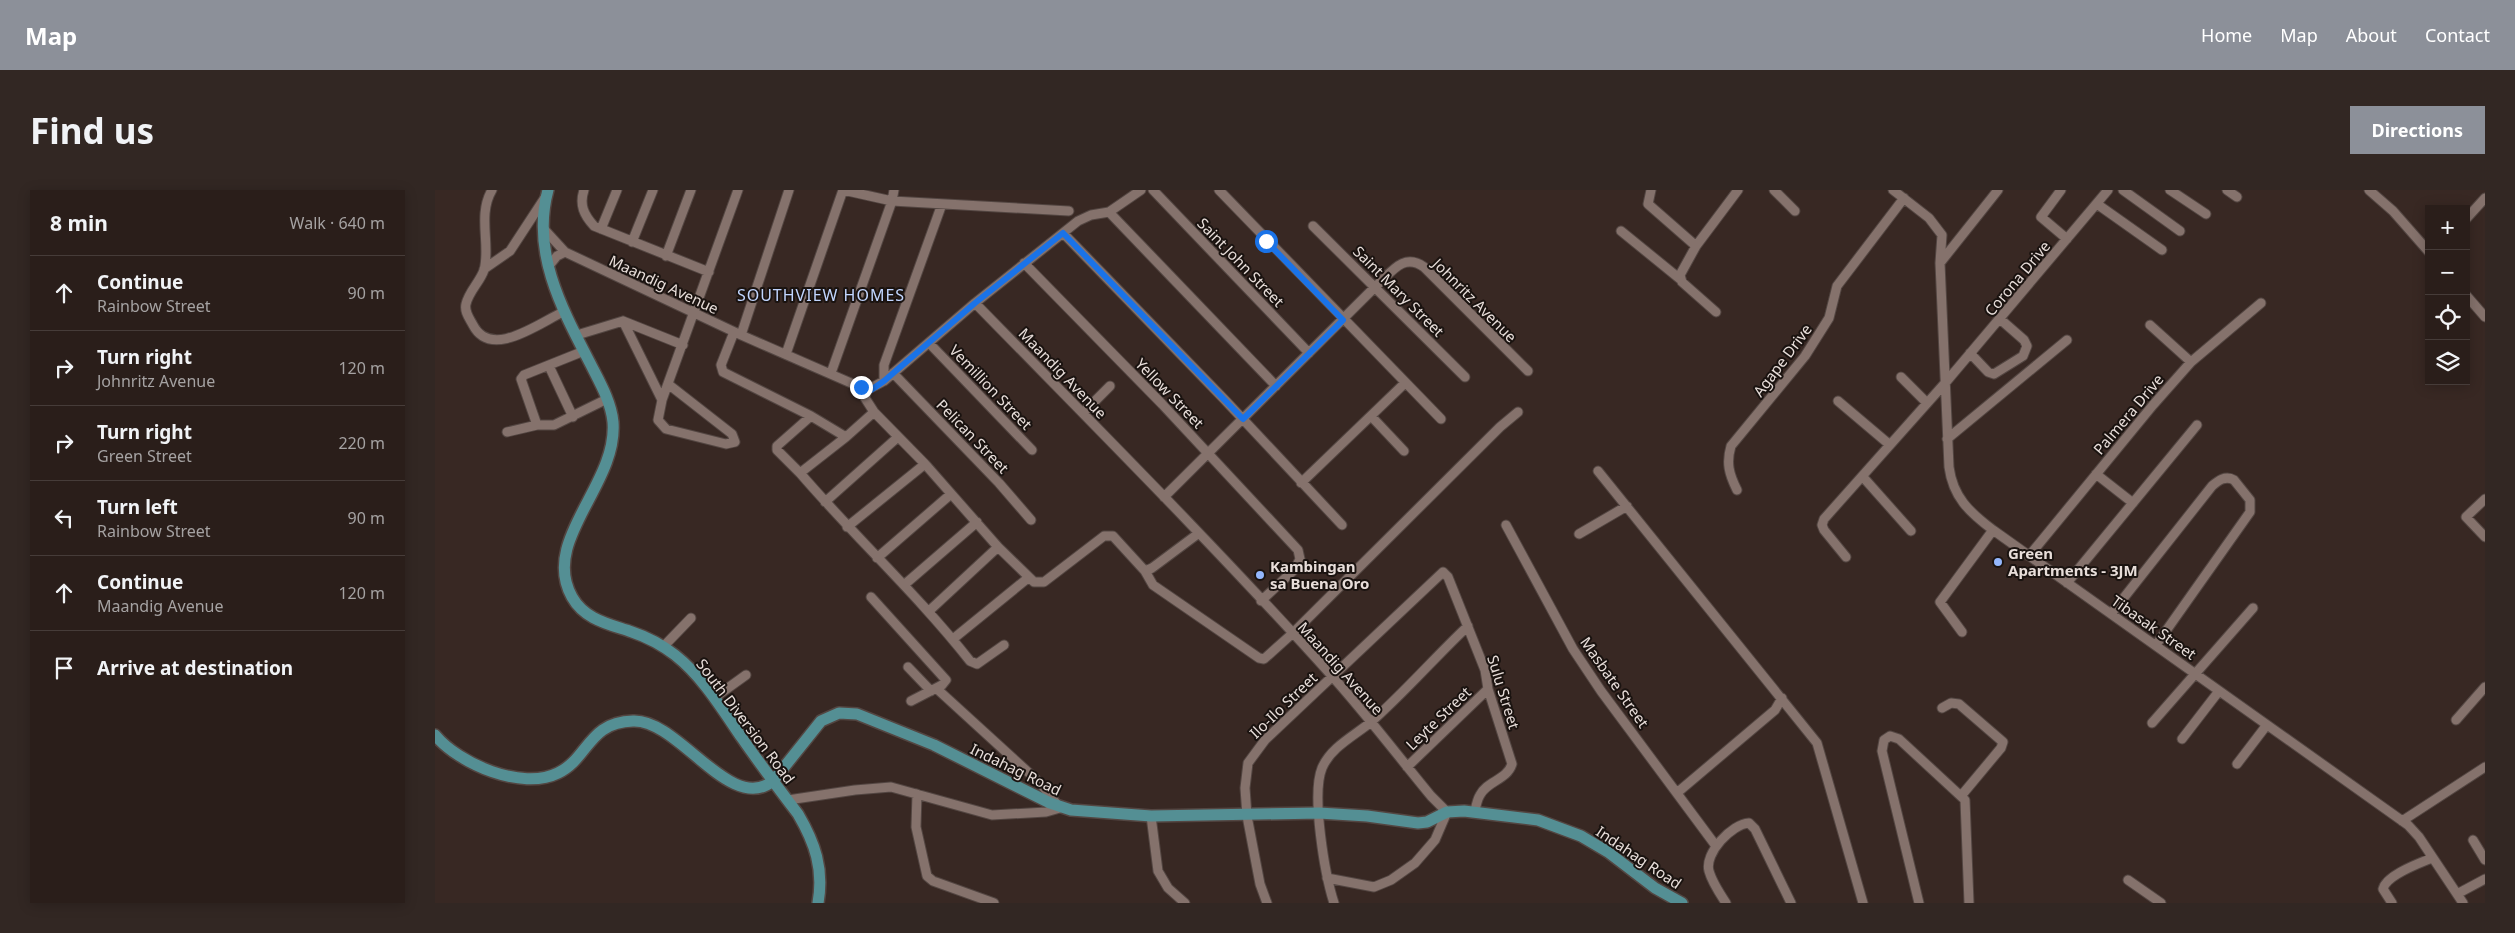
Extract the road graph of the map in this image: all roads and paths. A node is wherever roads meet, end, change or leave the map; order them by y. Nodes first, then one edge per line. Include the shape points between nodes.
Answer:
1 (492, 190) edge
2 (584, 190) edge
3 (617, 190) edge
4 (653, 190) edge
5 (691, 190) edge
6 (738, 190) edge
7 (789, 190) edge
8 (843, 190) edge
9 (894, 190) edge
10 (1141, 190) edge
11 (1153, 190) edge
12 (1219, 190) edge
13 (1651, 190) edge
14 (1738, 190) edge
15 (1774, 190) edge
16 (1893, 190) edge
17 (1998, 190) edge
18 (2061, 190) edge
19 (2108, 190) edge
20 (2123, 190) edge
21 (2170, 190) edge
22 (2227, 190) edge
23 (2369, 190) edge
24 (547, 193) edge
25 (2237, 197) dead end
26 (1904, 198) junction
27 (2485, 198) edge
28 (892, 202) junction
29 (942, 204) junction
30 (2097, 204) junction
31 (1069, 211) dead end
32 (1795, 211) dead end
33 (1109, 212) junction
34 (2206, 214) dead end
35 (2470, 215) edge
36 (1313, 226) dead end
37 (543, 228) junction
38 (601, 229) junction
39 (2180, 231) dead end
40 (1621, 232) dead end
41 (1063, 233) junction
42 (2067, 239) junction
43 (633, 242) junction
44 (1696, 246) junction
45 (2162, 250) dead end
46 (2427, 250) edge
47 (565, 252) junction
48 (666, 256) junction
49 (1024, 263) junction
50 (1940, 263) junction
51 (548, 267) junction
52 (484, 269) junction
53 (709, 272) junction
54 (1680, 279) junction
55 (1375, 286) junction
56 (2470, 299) edge
57 (2261, 302) dead end
58 (975, 303) junction
59 (563, 312) junction
60 (1716, 312) dead end
61 (694, 313) junction
62 (2484, 315) edge
63 (2000, 319) junction
64 (1343, 320) junction
65 (623, 321) junction
66 (2150, 325) dead end
67 (738, 333) junction
68 (577, 335) junction
69 (2067, 340) dead end
70 (929, 343) junction
71 (683, 345) junction
72 (583, 351) junction
73 (1309, 353) junction
74 (1970, 353) junction
75 (786, 354) junction
76 (2191, 362) junction
77 (549, 366) junction
78 (1528, 372) dead end
79 (831, 373) junction
80 (893, 373) junction
81 (1465, 377) dead end
82 (1901, 377) dead end
83 (884, 381) junction
84 (1946, 382) junction
85 (1405, 383) junction
86 (668, 384) junction
87 (1110, 386) dead end
88 (1276, 386) junction
89 (867, 390) junction
90 (607, 399) junction
91 (662, 400) junction
92 (1837, 401) dead end
93 (1927, 403) junction
94 (874, 412) junction
95 (1518, 412) dead end
96 (1083, 413) junction
97 (811, 416) junction
98 (1371, 416) junction
99 (573, 417) junction
100 (1243, 419) junction
101 (1441, 419) dead end
102 (537, 425) junction
103 (2197, 425) dead end
104 (507, 432) dead end
105 (846, 437) junction
106 (898, 437) junction
107 (1947, 439) junction
108 (1890, 445) junction
109 (1032, 450) dead end
110 (1404, 451) dead end
111 (1208, 452) junction
112 (925, 464) junction
113 (1598, 471) dead end
114 (800, 473) junction
115 (2096, 474) junction
116 (1863, 477) junction
117 (1301, 483) junction
118 (1737, 490) dead end
119 (951, 494) junction
120 (1164, 497) junction
121 (2485, 499) edge
122 (825, 502) junction
123 (2133, 503) junction
124 (1627, 506) junction
125 (1031, 520) dead end
126 (977, 522) junction
127 (1342, 525) dead end
128 (1506, 525) dead end
129 (847, 527) junction
130 (1993, 530) junction
131 (1911, 531) dead end
132 (1199, 533) junction
133 (1579, 534) dead end
134 (2485, 537) edge
135 (999, 547) junction
136 (2029, 556) junction
137 (1846, 557) dead end
138 (877, 558) junction
139 (1145, 570) junction
140 (1443, 572) joint
141 (1029, 578) junction
142 (2067, 583) junction
143 (904, 585) junction
144 (871, 597) dead end
145 (1261, 601) junction
146 (2253, 608) dead end
147 (929, 611) junction
148 (2111, 614) junction
149 (691, 618) dead end
150 (1468, 626) junction
151 (1962, 632) dead end
152 (1293, 634) junction
153 (953, 639) junction
154 (1005, 645) dead end
155 (2156, 645) junction
156 (663, 647) junction
157 (908, 667) dead end
158 (2197, 674) junction
159 (746, 675) dead end
160 (1333, 677) junction
161 (2485, 688) edge
162 (1488, 689) junction
163 (933, 690) junction
164 (2219, 691) junction
165 (714, 698) junction
166 (1782, 698) junction
167 (911, 701) dead end
168 (1942, 708) dead end
169 (2456, 720) dead end
170 (1371, 722) junction
171 (2153, 723) dead end
172 (2266, 726) junction
173 (435, 735) edge
174 (2182, 739) dead end
175 (2237, 764) dead end
176 (1407, 767) junction
177 (2485, 767) edge
178 (773, 781) junction
179 (1678, 792) junction
180 (917, 794) junction
181 (1961, 796) junction
182 (788, 800) junction
183 (1060, 808) junction
184 (1475, 811) junction
185 (1447, 812) junction
186 (1319, 813) junction
187 (1151, 816) junction
188 (1247, 816) junction
189 (2402, 821) junction
190 (2473, 840) dead end
191 (1716, 846) junction
192 (2432, 858) junction
193 (2485, 860) edge
194 (1327, 878) junction
195 (2485, 878) edge
196 (2128, 880) dead end
197 (2457, 894) junction
198 (1680, 902) edge
199 (818, 903) edge
200 (994, 903) edge
201 (1185, 903) edge
202 (1267, 903) edge
203 (1334, 903) edge
204 (1726, 903) edge
205 (1791, 903) edge
206 (1863, 903) edge
207 (1919, 903) edge
208 (1969, 903) edge
209 (2161, 903) edge
210 (2392, 903) edge
211 (2463, 903) edge

1 - 52 street via 485,214
2 - 38 street via 581,199 587,218
3 - 38 street
4 - 43 street
5 - 48 street
6 - 53 street
7 - 67 street
8 - 28 street
8 - 75 street
9 - 28 street
10 - 33 street
11 - 73 street, Saint John Street
12 - 64 street
13 - 44 street via 1648,204
14 - 44 street
15 - 32 street
16 - 26 street, Tibasak Street
17 - 50 street
18 - 42 street via 2041,217
19 - 30 street, Corona Drive
20 - 39 street
21 - 34 street
22 - 25 street
23 - 46 street via 2393,211
24 - 37 main road, South Diversion Road
24 - 52 street via 510,251
26 - 50 street, Tibasak Street via 1940,230 1943,240
26 - 118 street, Agape Drive via 1837,286 1829,318 1805,356 1731,446 1729,475
27 - 35 street
28 - 29 street
28 - 79 street
29 - 31 street
29 - 83 street via 884,365
30 - 42 street, Corona Drive
30 - 45 street
33 - 41 street via 1091,215
33 - 88 street
36 - 55 street, Saint Mary Street
37 - 47 street, Maandig Avenue
37 - 51 main road, South Diversion Road
38 - 43 street
40 - 54 street
41 - 49 street
41 - 100 street
42 - 63 street, Corona Drive
43 - 48 street
44 - 54 street via 1681,271
47 - 51 street
47 - 61 street, Maandig Avenue
48 - 53 street
49 - 58 street
49 - 111 street, Yellow Street
50 - 84 street, Tibasak Street
51 - 59 main road, South Diversion Road
52 - 59 street via 466,305 466,312 481,337 503,341
53 - 61 street
54 - 60 street
55 - 64 street, Johnritz Avenue
55 - 78 street, Johnritz Avenue via 1401,264 1417,262
55 - 81 street, Saint Mary Street
56 - 62 street
57 - 76 street, Palmera Drive
58 - 70 street
58 - 96 street, Maandig Avenue
59 - 68 main road, South Diversion Road
61 - 67 street, Maandig Avenue
61 - 71 street
63 - 74 street, Corona Drive
63 - 74 street via 2024,340 2027,346 2023,356 1994,374
64 - 73 street, Johnritz Avenue
64 - 85 street
65 - 68 street
65 - 71 street
65 - 91 street
66 - 76 street
67 - 75 street, Maandig Avenue
67 - 97 street via 721,365 723,372
68 - 72 main road, South Diversion Road
69 - 107 street
70 - 80 street
70 - 109 street, Vemillion Street
71 - 86 street
72 - 77 street
72 - 90 main road, South Diversion Road
73 - 88 street, Johnritz Avenue
74 - 84 street, Corona Drive
75 - 79 street, Maandig Avenue
76 - 115 street, Palmera Drive
77 - 99 street
77 - 102 street via 521,378
79 - 89 street, Maandig Avenue
80 - 83 street
80 - 125 street, Pelican Street
82 - 93 street
83 - 89 street
84 - 93 street, Corona Drive
84 - 107 street, Tibasak Street
85 - 98 street
85 - 101 street
86 - 91 street
86 - 91 street via 732,434 735,442 718,442 666,429 659,423
87 - 96 street
88 - 100 street, Johnritz Avenue
89 - 94 street via 865,398
90 - 99 street
90 - 156 main road, South Diversion Road via 613,422 608,460 568,543 563,573 571,596 584,613
92 - 108 street
93 - 108 street, Corona Drive
94 - 105 street
94 - 106 street
95 - 152 street
96 - 120 street, Maandig Avenue
97 - 105 street
97 - 114 street via 777,446 777,450
98 - 110 street
98 - 117 street
99 - 102 street via 554,425
100 - 111 street, Johnritz Avenue
100 - 117 street
102 - 104 street
103 - 123 street
105 - 114 street
106 - 112 street
106 - 122 street
107 - 130 street, Tibasak Street via 1949,472 1956,493 1967,510
108 - 116 street, Corona Drive
111 - 120 street, Johnritz Avenue
111 - 145 street, Yellow Street via 1300,554 1299,563
112 - 119 street
112 - 129 street
113 - 124 street
114 - 122 street
115 - 123 street
115 - 136 street, Palmera Drive
116 - 131 street
116 - 137 street, Corona Drive via 1822,525
117 - 127 street
119 - 126 street
119 - 138 street
120 - 132 street, Maandig Avenue
121 - 134 street via 2466,517
122 - 129 street
123 - 142 street
124 - 133 street
124 - 166 street
126 - 135 street
126 - 143 street
128 - 179 street, Masbate Street via 1573,649
129 - 138 street
130 - 136 street, Tibasak Street
130 - 151 street via 1940,602
132 - 139 street
132 - 145 street, Maandig Avenue
135 - 141 street
135 - 147 street
136 - 142 street, Tibasak Street
138 - 143 street
139 - 141 street via 1113,536 1108,535 1099,538 1044,582 1034,582
139 - 152 street via 1153,585 1259,658 1266,658
140 - 150 street, Sulu Street
140 - 160 street, Ilo-Ilo Street
141 - 153 street
142 - 148 street, Tibasak Street
143 - 147 street
144 - 163 street via 946,678 944,684
145 - 152 street, Maandig Avenue
146 - 158 street
147 - 153 street
148 - 155 street, Tibasak Street
148 - 155 street via 2212,486 2227,478 2239,485 2251,507 2246,519
149 - 156 street
150 - 162 street, Sulu Street via 1485,670
150 - 170 street
152 - 160 street, Maandig Avenue
153 - 154 street via 975,664
155 - 158 street, Tibasak Street
156 - 165 main road, South Diversion Road via 685,664
157 - 163 street
158 - 164 street, Tibasak Street
158 - 171 street
159 - 165 street
160 - 170 street, Maandig Avenue
160 - 188 street, Ilo-Ilo Street via 1250,758 1246,776
161 - 169 street
162 - 176 street, Leyte Street
162 - 184 street, Sulu Street via 1512,764 1505,775 1480,794
163 - 167 street
163 - 183 street via 1041,783
164 - 172 street, Tibasak Street
164 - 174 street
165 - 178 main road, South Diversion Road
166 - 179 street via 1775,710
166 - 206 street via 1812,735 1821,752
168 - 181 street via 1951,703 1959,704 2003,742
170 - 176 street, Maandig Avenue
170 - 186 street via 1327,758 1318,783
172 - 175 street
172 - 189 street, Tibasak Street
173 - 178 main road via 460,758 485,770 516,776 549,776 569,766 599,732 619,723 639,720 661,728 731,782 754,789
176 - 185 street, Maandig Avenue
177 - 189 street
178 - 182 main road, South Diversion Road
178 - 183 main road, Indahag Road via 821,721 839,713 852,713 870,717 934,745
179 - 191 street, Masbate Street
180 - 182 street via 883,786
180 - 183 street via 992,815 1046,812
180 - 200 street via 916,827 927,876
181 - 207 street via 1899,739 1890,736 1884,740 1882,750
181 - 208 street via 1966,810
182 - 199 main road, South Diversion Road via 809,832 819,862 821,883
183 - 187 main road, Indahag Road
184 - 185 main road, Indahag Road
184 - 198 main road, Indahag Road via 1560,826 1608,852 1655,888
185 - 186 main road, Indahag Road via 1418,823
185 - 194 street via 1435,840 1415,863 1391,880 1374,887
186 - 188 main road, Indahag Road
186 - 194 street
187 - 188 main road, Indahag Road
187 - 201 street via 1158,871 1168,888
188 - 202 street, Ilo-Ilo Street via 1260,884
189 - 192 street, Tibasak Street via 2414,831
190 - 193 street
191 - 204 street via 1708,868
191 - 205 street via 1743,823 1753,825
192 - 197 street, Tibasak Street
192 - 210 street via 2386,882 2383,888
194 - 203 street
195 - 197 street
196 - 209 street
197 - 211 street, Tibasak Street

